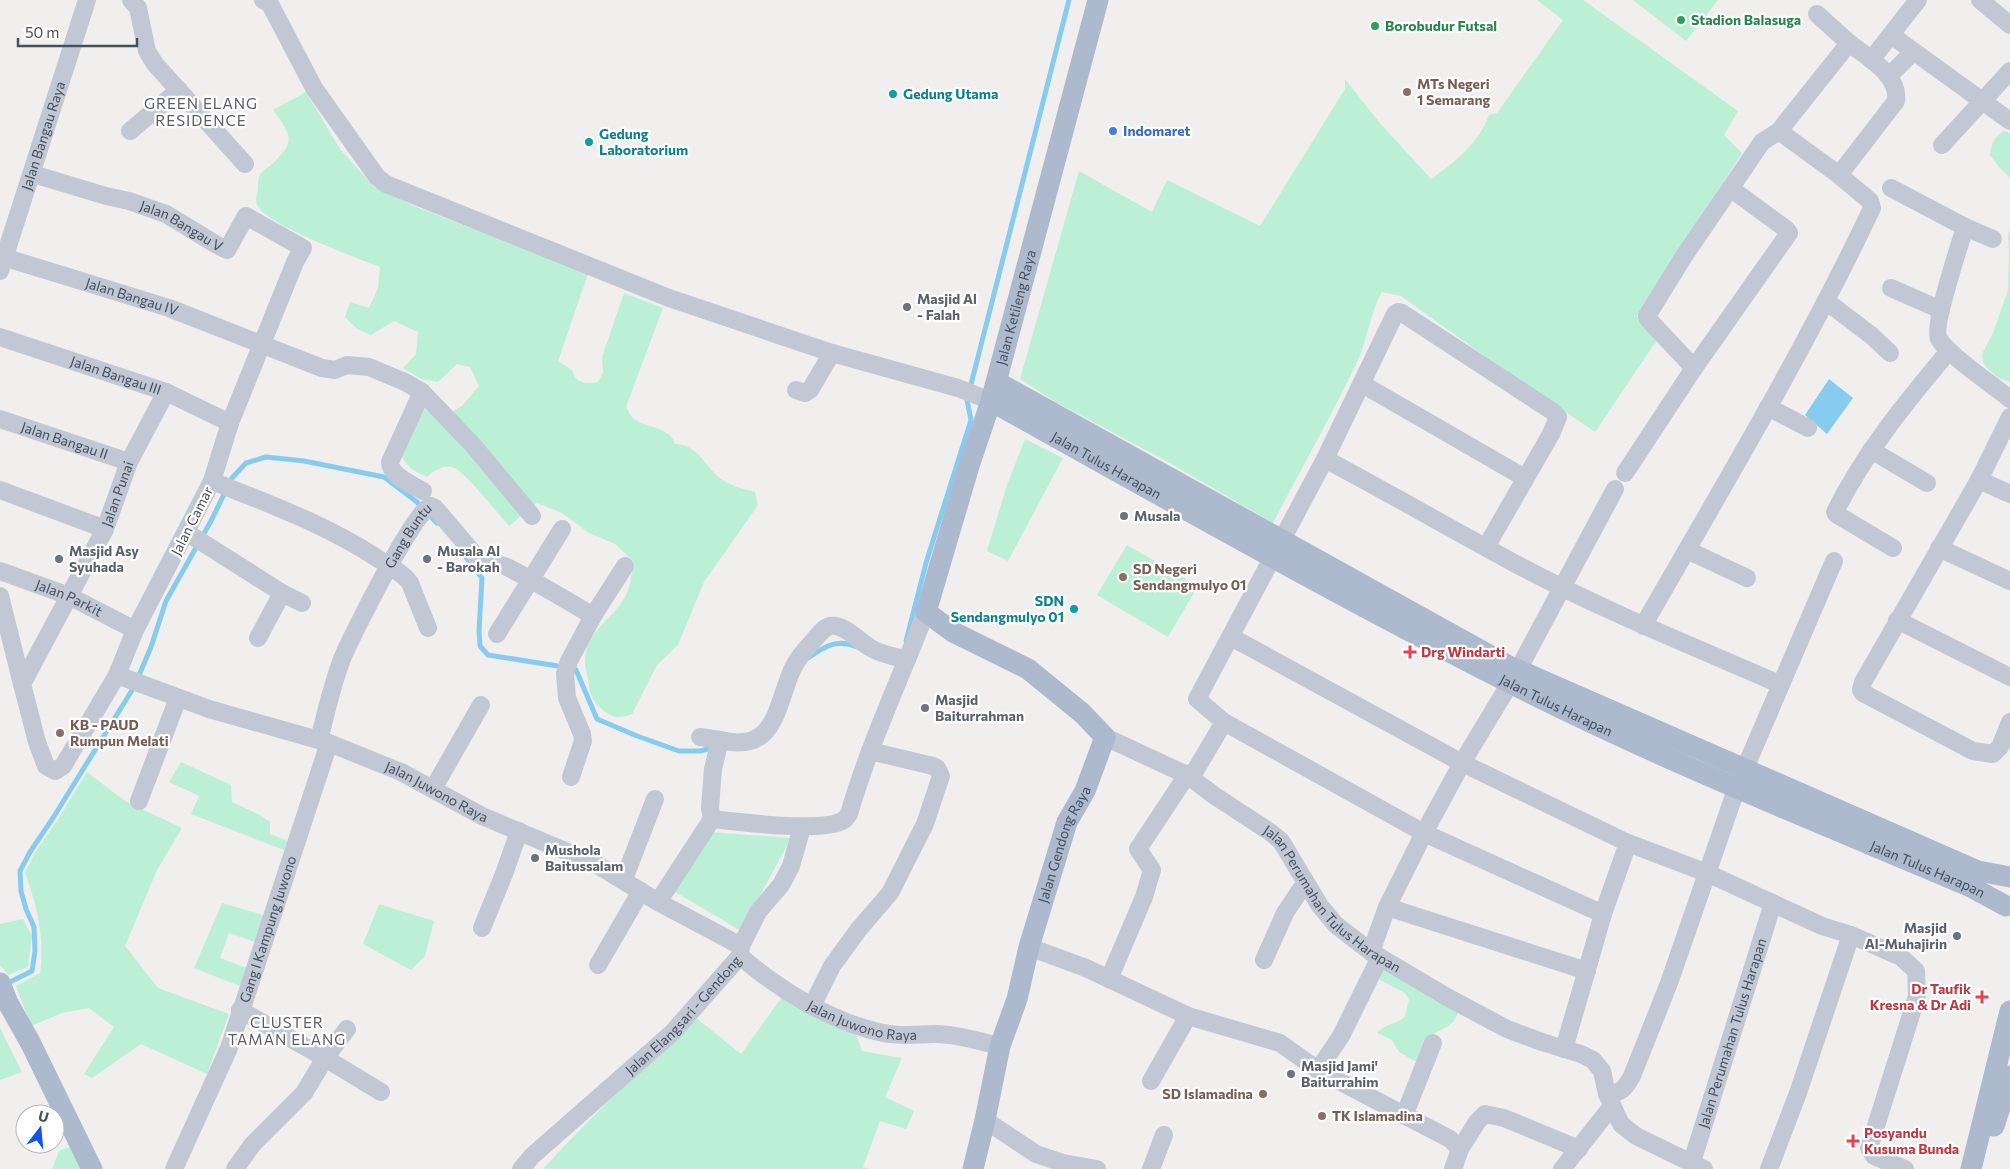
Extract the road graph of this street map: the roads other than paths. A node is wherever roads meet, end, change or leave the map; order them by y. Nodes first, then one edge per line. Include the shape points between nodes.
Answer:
1 (87, 0) edge
2 (131, 0) edge
3 (1098, 0) edge
4 (1917, 0) edge
5 (1980, 0) edge
6 (268, 1) edge
7 (1817, 14) dead end
8 (2010, 25) edge
9 (1891, 35) junction
10 (1849, 42) junction
11 (1913, 52) junction
12 (1871, 60) junction
13 (2010, 71) edge
14 (1889, 76) junction
15 (179, 90) junction
16 (1983, 101) junction
17 (2010, 121) edge
18 (130, 131) dead end
19 (1779, 131) junction
20 (1942, 145) dead end
21 (245, 164) dead end
22 (32, 174) junction
23 (1839, 175) junction
24 (1730, 188) junction
25 (1891, 188) dead end
26 (1966, 227) junction
27 (1992, 239) dead end
28 (303, 248) joint
29 (1, 261) edge
30 (1891, 288) dead end
31 (1826, 302) junction
32 (1941, 310) junction
33 (0, 338) edge
34 (261, 344) junction
35 (1949, 351) junction
36 (832, 353) junction
37 (1890, 353) dead end
38 (1694, 368) junction
39 (1362, 384) junction
40 (796, 390) dead end
41 (166, 392) junction
42 (422, 392) junction
43 (990, 393) junction
44 (2010, 399) edge
45 (1768, 407) junction
46 (2010, 417) edge
47 (0, 419) edge
48 (230, 423) junction
49 (1808, 428) dead end
50 (1871, 450) junction
51 (1325, 459) junction
52 (129, 462) junction
53 (1626, 473) dead end
54 (1525, 478) junction
55 (1979, 480) junction
56 (1926, 483) dead end
57 (223, 485) junction
58 (1615, 489) dead end
59 (0, 490) edge
60 (2010, 494) edge
61 (422, 506) junction
62 (532, 516) dead end
63 (105, 529) junction
64 (562, 530) dead end
65 (193, 537) junction
66 (1486, 547) junction
67 (1276, 548) junction
68 (1893, 548) dead end
69 (1939, 548) junction
70 (1688, 550) junction
71 (1834, 560) dead end
72 (390, 566) junction
73 (625, 566) dead end
74 (0, 571) edge
75 (1747, 578) dead end
76 (531, 579) junction
77 (2010, 581) edge
78 (1561, 587) junction
79 (282, 593) junction
80 (0, 596) edge
81 (69, 596) junction
82 (302, 603) dead end
83 (586, 612) junction
84 (926, 612) junction
85 (1898, 620) junction
86 (1643, 626) junction
87 (428, 628) dead end
88 (134, 630) junction
89 (497, 634) dead end
90 (1231, 637) junction
91 (258, 638) dead end
92 (903, 659) junction
93 (1514, 677) junction
94 (2010, 677) edge
95 (127, 679) junction
96 (22, 684) junction
97 (1779, 684) junction
98 (178, 698) junction
99 (481, 705) dead end
100 (1224, 722) junction
101 (2010, 722) edge
102 (700, 737) dead end
103 (1105, 737) junction
104 (324, 741) junction
105 (719, 744) junction
106 (870, 751) junction
107 (1462, 763) junction
108 (1187, 775) junction
109 (571, 777) dead end
110 (1740, 778) junction
111 (433, 790) junction
112 (655, 799) dead end
113 (139, 801) dead end
114 (712, 820) junction
115 (802, 827) junction
116 (519, 831) junction
117 (1424, 833) junction
118 (1628, 844) junction
119 (1707, 873) junction
120 (2010, 877) edge
121 (624, 880) junction
122 (1305, 884) junction
123 (642, 891) junction
124 (658, 902) junction
125 (1773, 903) junction
126 (1387, 907) junction
127 (2009, 907) edge
128 (1603, 914) junction
129 (482, 928) dead end
130 (1851, 935) junction
131 (1029, 948) junction
132 (741, 951) junction
133 (1375, 954) junction
134 (1264, 960) dead end
135 (598, 965) dead end
136 (1587, 971) junction
137 (1109, 979) junction
138 (4, 993) edge
139 (812, 1006) junction
140 (240, 1010) junction
141 (2010, 1011) edge
142 (1188, 1016) junction
143 (347, 1030) dead end
144 (1433, 1043) dead end
145 (1000, 1046) junction
146 (1564, 1049) junction
147 (326, 1058) junction
148 (1318, 1070) junction
149 (2010, 1076) edge
150 (1151, 1081) dead end
151 (381, 1092) dead end
152 (1610, 1100) junction
153 (1404, 1116) junction
154 (986, 1120) junction
155 (1164, 1135) dead end
156 (1460, 1148) junction
157 (1578, 1149) junction
158 (1687, 1164) edge
159 (243, 1166) edge
160 (92, 1169) edge
161 (174, 1169) edge
162 (521, 1169) edge
163 (973, 1169) edge
164 (1098, 1169) edge
165 (1151, 1169) edge
166 (1453, 1169) edge
167 (1562, 1169) edge
168 (1769, 1169) edge
169 (1905, 1169) edge
170 (1971, 1169) edge
171 (1982, 1169) edge

1 - 22 street, Jalan Bangau Raya
2 - 15 street via 138,8 147,51
3 - 43 main road, Jalan Ketileng Raya
4 - 9 street
5 - 8 street
6 - 36 street via 314,88 376,177 386,184 669,298
7 - 10 street
9 - 11 street
9 - 12 street
10 - 12 street
10 - 19 street
11 - 14 street
11 - 16 street
12 - 14 street
13 - 16 street
14 - 23 street via 1896,102
15 - 18 street
15 - 21 street
16 - 17 street
16 - 20 street
19 - 23 street
19 - 24 street via 1762,142
22 - 28 street, Jalan Bangau V via 166,214 227,250 246,216
22 - 29 street, Jalan Bangau Raya
23 - 31 street via 1873,206
24 - 38 street via 1647,316
24 - 38 street via 1789,233
25 - 26 street
26 - 27 street
26 - 32 street
28 - 34 street, Jalan Camar
29 - 34 street, Jalan Bangau IV via 169,308
30 - 32 street
31 - 37 street
31 - 45 street
32 - 35 street via 1937,334
33 - 41 street, Jalan Bangau III
34 - 42 street, Jalan Bangau IV via 322,368 369,367
34 - 48 street, Jalan Camar
35 - 44 street
35 - 50 street via 1895,415
36 - 40 street via 810,390 805,393
36 - 43 street via 958,388
38 - 53 street
39 - 51 street
39 - 54 street
39 - 54 street via 1395,314 1402,313 1558,415
41 - 48 street, Jalan Bangau III
41 - 52 street, Jalan Punai
42 - 61 street via 390,462 390,467
42 - 62 street, Jalan Bangau IV via 472,444
43 - 67 main road, Jalan Tulus Harapan
43 - 84 main road, Jalan Ketileng Raya
45 - 49 street
45 - 70 street
46 - 55 street
47 - 52 street, Jalan Bangau II
48 - 57 street, Jalan Camar
50 - 56 street
50 - 68 street via 1835,513
51 - 66 street
51 - 67 street
52 - 63 street, Jalan Punai
54 - 66 street
55 - 60 street
55 - 69 street
57 - 65 street, Jalan Camar
57 - 72 street via 319,525
58 - 78 street
59 - 63 street
61 - 72 street, Gang Buntu
61 - 76 street, Gang Buntu via 435,508 477,557
63 - 81 street, Jalan Punai
64 - 76 street
65 - 79 street
65 - 88 street, Jalan Camar
66 - 78 street
67 - 90 street
67 - 93 main road, Jalan Tulus Harapan
69 - 77 street
69 - 85 street
70 - 75 street
70 - 86 street
71 - 97 street
72 - 87 street via 410,583
72 - 104 street, Gang Buntu via 342,659
73 - 83 street
74 - 81 street, Jalan Parkit
76 - 83 street, Gang Buntu
76 - 89 street
78 - 86 street
78 - 93 street
79 - 82 street
79 - 91 street
80 - 96 street
81 - 88 street, Jalan Parkit
81 - 96 street, Jalan Punai
83 - 109 street via 567,668 567,698 583,741
84 - 92 street
84 - 103 main road via 953,632 1028,669 1082,713
85 - 94 street
85 - 101 street via 1861,686 1863,693 1973,751 1993,754 2000,747
86 - 97 street
88 - 95 street, Jalan Camar
90 - 100 street via 1197,699
90 - 107 street
92 - 105 street via 877,652 844,630 830,626 798,658 777,714 762,737
92 - 106 street
93 - 107 street
93 - 110 main road, Jalan Tulus Harapan
95 - 96 street, Jalan Camar via 55,771 46,766
95 - 98 street, Jalan Juwono Raya
97 - 110 street
98 - 104 street, Jalan Juwono Raya
98 - 113 street
99 - 111 street
100 - 108 street via 1195,771
100 - 117 street
102 - 105 street
103 - 108 street, Jalan Perumahan Tulus Harapan
103 - 131 main road, Jalan Gendong Raya via 1085,790 1067,822
104 - 111 street, Jalan Juwono Raya via 401,772
104 - 140 street, Gang I Kampung Juwono
105 - 114 street via 713,769
106 - 115 street via 849,814 844,820
106 - 139 street via 933,766 941,776 925,824 890,893 832,966
107 - 117 street
107 - 118 street
108 - 122 street, Jalan Perumahan Tulus Harapan via 1281,841
108 - 137 street via 1138,849 1152,870
110 - 119 street
110 - 120 main road, Jalan Tulus Harapan via 1978,871
110 - 127 main road, Jalan Tulus Harapan
111 - 116 street, Jalan Juwono Raya
112 - 121 street
114 - 115 street
114 - 124 street
115 - 132 street, Jalan Elangsari - Gendong via 792,866 758,912
116 - 121 street, Jalan Juwono Raya via 596,864
116 - 129 street
117 - 126 street
117 - 128 street
118 - 119 street
118 - 128 street
119 - 125 street
119 - 152 street via 1670,982 1632,1076
121 - 123 street, Jalan Juwono Raya
122 - 133 street, Jalan Perumahan Tulus Harapan via 1336,924
122 - 134 street via 1279,924
123 - 124 street, Jalan Juwono Raya
123 - 135 street
124 - 132 street, Jalan Juwono Raya
125 - 130 street via 1822,926
125 - 158 street, Jalan Perumahan Tulus Harapan
126 - 133 street
126 - 136 street
128 - 136 street
130 - 168 street
130 - 169 street via 1901,957 1916,971 1917,996 1869,1148 1874,1156
131 - 137 street
131 - 145 main road, Jalan Gendong Raya via 1017,999
132 - 139 street, Jalan Juwono Raya via 766,978
132 - 162 street, Jalan Elangsari - Gendong via 672,1032
133 - 146 street, Jalan Perumahan Tulus Harapan via 1507,1028
133 - 148 street via 1341,1036
136 - 146 street
137 - 142 street
138 - 160 main road
139 - 145 street, Jalan Juwono Raya via 884,1033 944,1035
140 - 147 street
140 - 161 street, Gang I Kampung Juwono via 229,1048
141 - 170 main road
142 - 148 street via 1280,1043
142 - 150 street
143 - 147 street
144 - 153 street
145 - 154 main road, Jalan Gendong Raya
146 - 152 street, Jalan Perumahan Tulus Harapan via 1581,1054 1599,1066
147 - 151 street
147 - 159 street via 304,1093 252,1145
148 - 153 street
149 - 171 main road
152 - 157 street
152 - 158 street, Jalan Perumahan Tulus Harapan via 1621,1124
153 - 156 street via 1441,1134
154 - 163 main road, Jalan Gendong Raya
154 - 164 street via 1036,1154 1062,1163
155 - 165 street
156 - 157 street via 1485,1114 1504,1118
156 - 166 street
157 - 167 street

